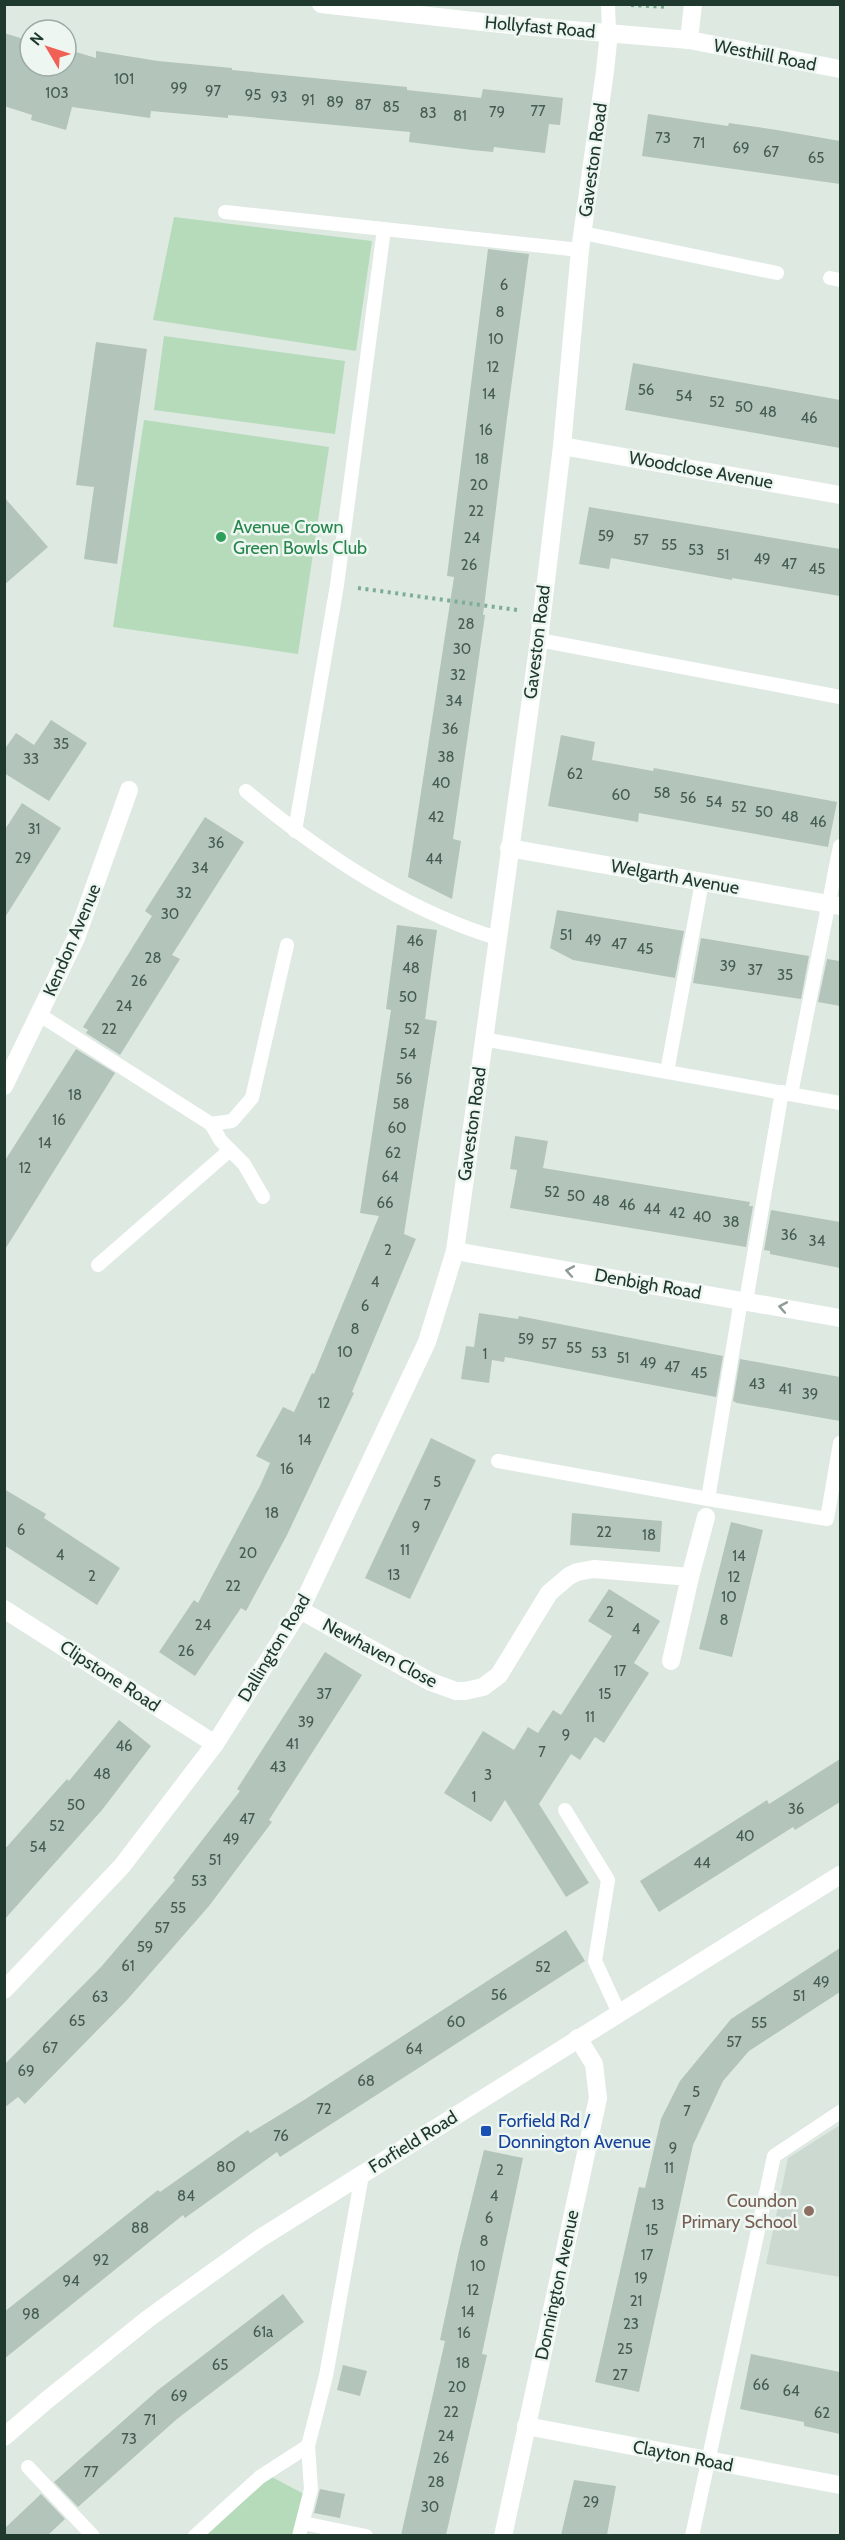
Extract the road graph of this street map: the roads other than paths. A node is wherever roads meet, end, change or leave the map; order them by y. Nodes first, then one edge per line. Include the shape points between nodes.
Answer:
1 (321, 4) edge
2 (608, 4) edge
3 (693, 4) edge
4 (609, 32) junction
5 (688, 40) junction
6 (840, 69) edge
7 (225, 212) dead end
8 (384, 229) junction
9 (582, 242) junction
10 (777, 273) dead end
11 (562, 446) junction
12 (840, 495) edge
13 (538, 640) junction
14 (840, 697) edge
15 (129, 790) dead end
16 (246, 791) dead end
17 (295, 831) junction
18 (840, 846) edge
19 (509, 848) junction
20 (702, 882) junction
21 (834, 905) edge
22 (497, 938) junction
23 (287, 945) dead end
24 (40, 1014) junction
25 (483, 1039) junction
26 (667, 1072) junction
27 (4, 1086) edge
28 (787, 1093) junction
29 (840, 1103) edge
30 (211, 1124) junction
31 (230, 1150) junction
32 (263, 1197) dead end
33 (455, 1251) junction
34 (98, 1266) dead end
35 (743, 1300) junction
36 (840, 1318) edge
37 (840, 1443) edge
38 (498, 1461) dead end
39 (708, 1499) junction
40 (706, 1517) dead end
41 (834, 1520) edge
42 (690, 1577) junction
43 (4, 1609) edge
44 (300, 1610) junction
45 (671, 1661) dead end
46 (216, 1744) junction
47 (565, 1810) dead end
48 (840, 1875) edge
49 (4, 1990) edge
50 (619, 2013) junction
51 (578, 2038) junction
52 (840, 2112) edge
53 (362, 2175) junction
54 (526, 2426) junction
55 (4, 2437) edge
56 (308, 2446) junction
57 (707, 2460) junction
58 (28, 2467) dead end
59 (840, 2485) edge
60 (301, 2529) edge
61 (93, 2535) edge
62 (195, 2535) edge
63 (366, 2535) edge
64 (503, 2535) edge
65 (692, 2535) edge

1 - 4 street, Hollyfast Road
2 - 4 lane
3 - 5 street
4 - 5 street, Hollyfast Road
4 - 9 street, Gaveston Road
5 - 6 street, Westhill Road
7 - 8 lane
8 - 9 lane
8 - 17 lane via 337,585
9 - 10 lane
9 - 11 street, Gaveston Road
11 - 12 street, Woodclose Avenue
11 - 13 street, Gaveston Road
13 - 14 lane
13 - 19 street, Gaveston Road
15 - 24 street, Kendon Avenue via 76,938
16 - 17 lane
17 - 22 lane via 412,904 461,927
18 - 21 lane
19 - 20 street, Welgarth Avenue
19 - 22 street, Gaveston Road
20 - 21 street, Welgarth Avenue
20 - 26 lane
21 - 28 lane
22 - 25 street, Gaveston Road
23 - 30 lane via 252,1098 232,1121
24 - 27 street, Kendon Avenue
24 - 30 lane
25 - 26 lane
25 - 33 street, Gaveston Road
26 - 28 lane
28 - 29 lane
28 - 35 lane
30 - 31 lane
31 - 32 lane via 244,1164
31 - 34 lane
35 -> 33 street, Denbigh Road
33 - 44 street, Dallington Road via 427,1342
36 -> 35 street, Denbigh Road
35 - 39 lane
37 - 41 lane
38 - 39 lane
39 - 41 lane
40 - 42 street
42 - 44 street, Newhaven Close via 594,1569 569,1575 549,1593 499,1675 483,1687 465,1691 430,1682
42 - 45 street
43 - 46 street, Clipstone Road
44 - 46 street, Dallington Road
46 - 49 street, Dallington Road via 122,1866
47 - 50 lane via 608,1880 594,1961
48 - 50 street, Forfield Road
50 - 51 street, Forfield Road
51 - 53 street, Forfield Road
51 - 54 street, Donnington Avenue via 594,2064 598,2098
52 - 57 lane via 774,2156
53 - 55 street, Forfield Road via 259,2239 149,2318
53 - 56 lane via 326,2376
54 - 57 street, Clayton Road
54 - 64 street, Donnington Avenue
56 - 60 lane via 311,2489
56 - 62 lane via 260,2477
57 - 59 street, Clayton Road
57 - 65 lane
58 - 61 lane
60 - 63 lane

